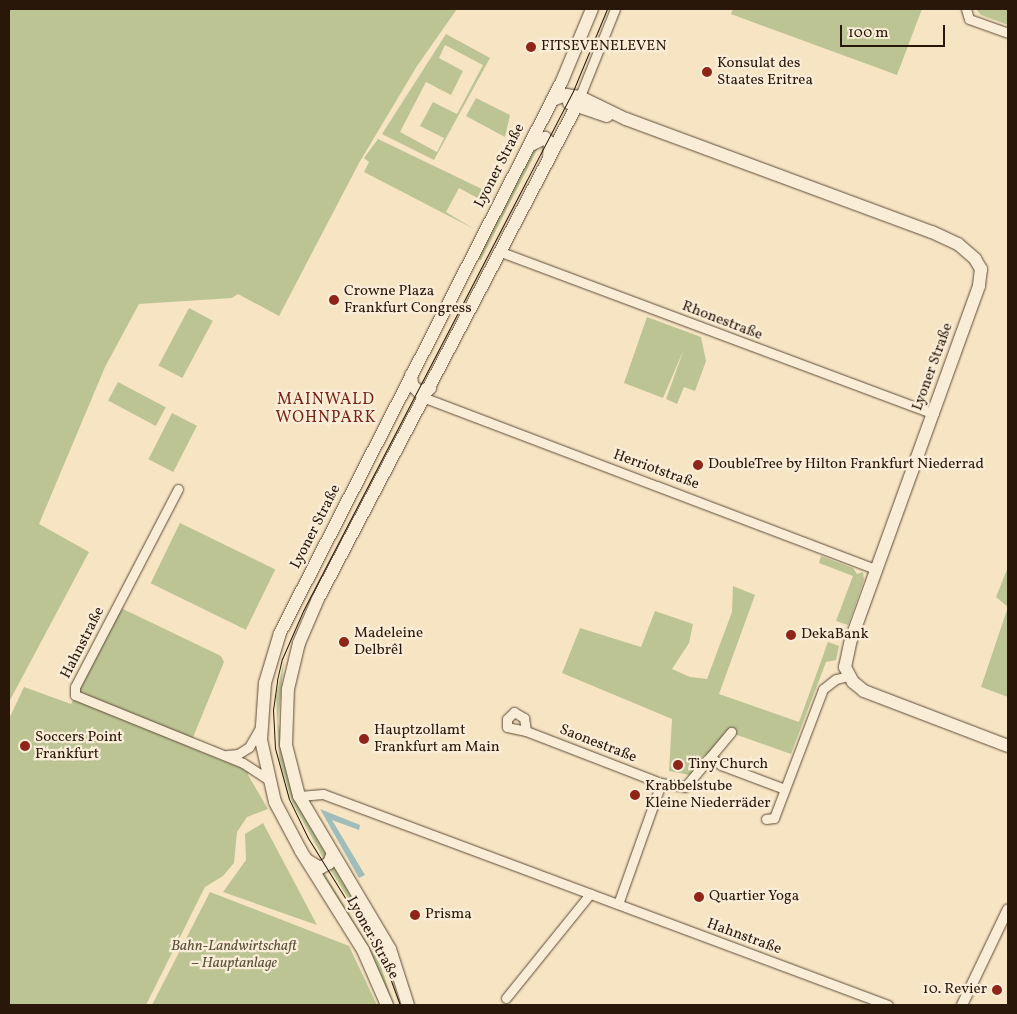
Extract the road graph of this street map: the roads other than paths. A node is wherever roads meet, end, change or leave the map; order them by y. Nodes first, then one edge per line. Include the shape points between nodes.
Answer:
1 (592, 9) edge
2 (615, 9) edge
3 (966, 9) edge
4 (1008, 33) edge
5 (557, 98) junction
6 (578, 102) junction
7 (529, 146) junction
8 (546, 165) junction
9 (501, 252) junction
10 (411, 375) junction
11 (428, 393) junction
12 (934, 414) junction
13 (178, 489) dead end
14 (876, 569) junction
15 (268, 666) junction
16 (291, 675) junction
17 (848, 676) junction
18 (260, 727) junction
19 (526, 731) dead end
20 (731, 732) dead end
21 (1008, 746) edge
22 (223, 754) junction
23 (710, 757) junction
24 (268, 780) junction
25 (661, 782) junction
26 (785, 789) junction
27 (299, 796) junction
28 (766, 819) dead end
29 (332, 855) junction
30 (307, 860) junction
31 (590, 894) junction
32 (618, 904) junction
33 (1008, 909) edge
34 (506, 998) dead end
35 (388, 1005) edge
36 (408, 1005) edge
37 (888, 1005) edge
38 (962, 1005) edge

1 - 5 main road
2 - 6 street
3 - 4 street via 969,19
5 - 6 main road, Lyoner Straße
5 - 7 main road, Lyoner Straße
6 - 8 main road, Lyoner Straße
6 - 12 main road, Lyoner Straße via 932,232 968,250 979,264 982,277
7 - 8 main road via 541,137 548,139 551,147
7 - 10 main road, Lyoner Straße
8 - 9 main road, Lyoner Straße
9 - 11 main road, Lyoner Straße
9 - 12 street, Rhonestraße
10 - 11 main road via 412,385 419,392
10 - 15 main road, Lyoner Straße via 280,633
11 - 14 street, Herriotstraße
11 - 16 main road, Lyoner Straße via 318,599 299,644
12 - 14 main road, Lyoner Straße
13 - 22 street, Hahnstraße via 74,691 80,698
14 - 17 main road, Lyoner Straße via 845,659
15 - 16 main road via 275,655 284,654
15 - 18 main road, Lyoner Straße
16 - 27 main road, Lyoner Straße via 285,711 286,744
17 - 21 main road via 872,694
17 - 26 street via 836,679 823,689
18 - 22 street via 246,750
18 - 24 main road, Lyoner Straße
19 - 25 street, Saonestraße
20 - 23 street, Saonestraße
22 - 24 street, Hahnstraße via 251,767
23 - 25 street, Saonestraße via 685,787
23 - 26 street via 721,765
24 - 30 main road, Lyoner Straße via 280,811
25 - 32 street
26 - 28 street via 774,818
27 - 29 main road, Lyoner Straße
27 - 31 street, Hahnstraße via 323,794
29 - 30 main road via 323,867
29 - 36 main road, Lyoner Straße via 390,949
30 - 35 main road, Lyoner Straße via 367,958
31 - 32 street, Hahnstraße
31 - 34 street
32 - 37 street, Hahnstraße
33 - 38 street

